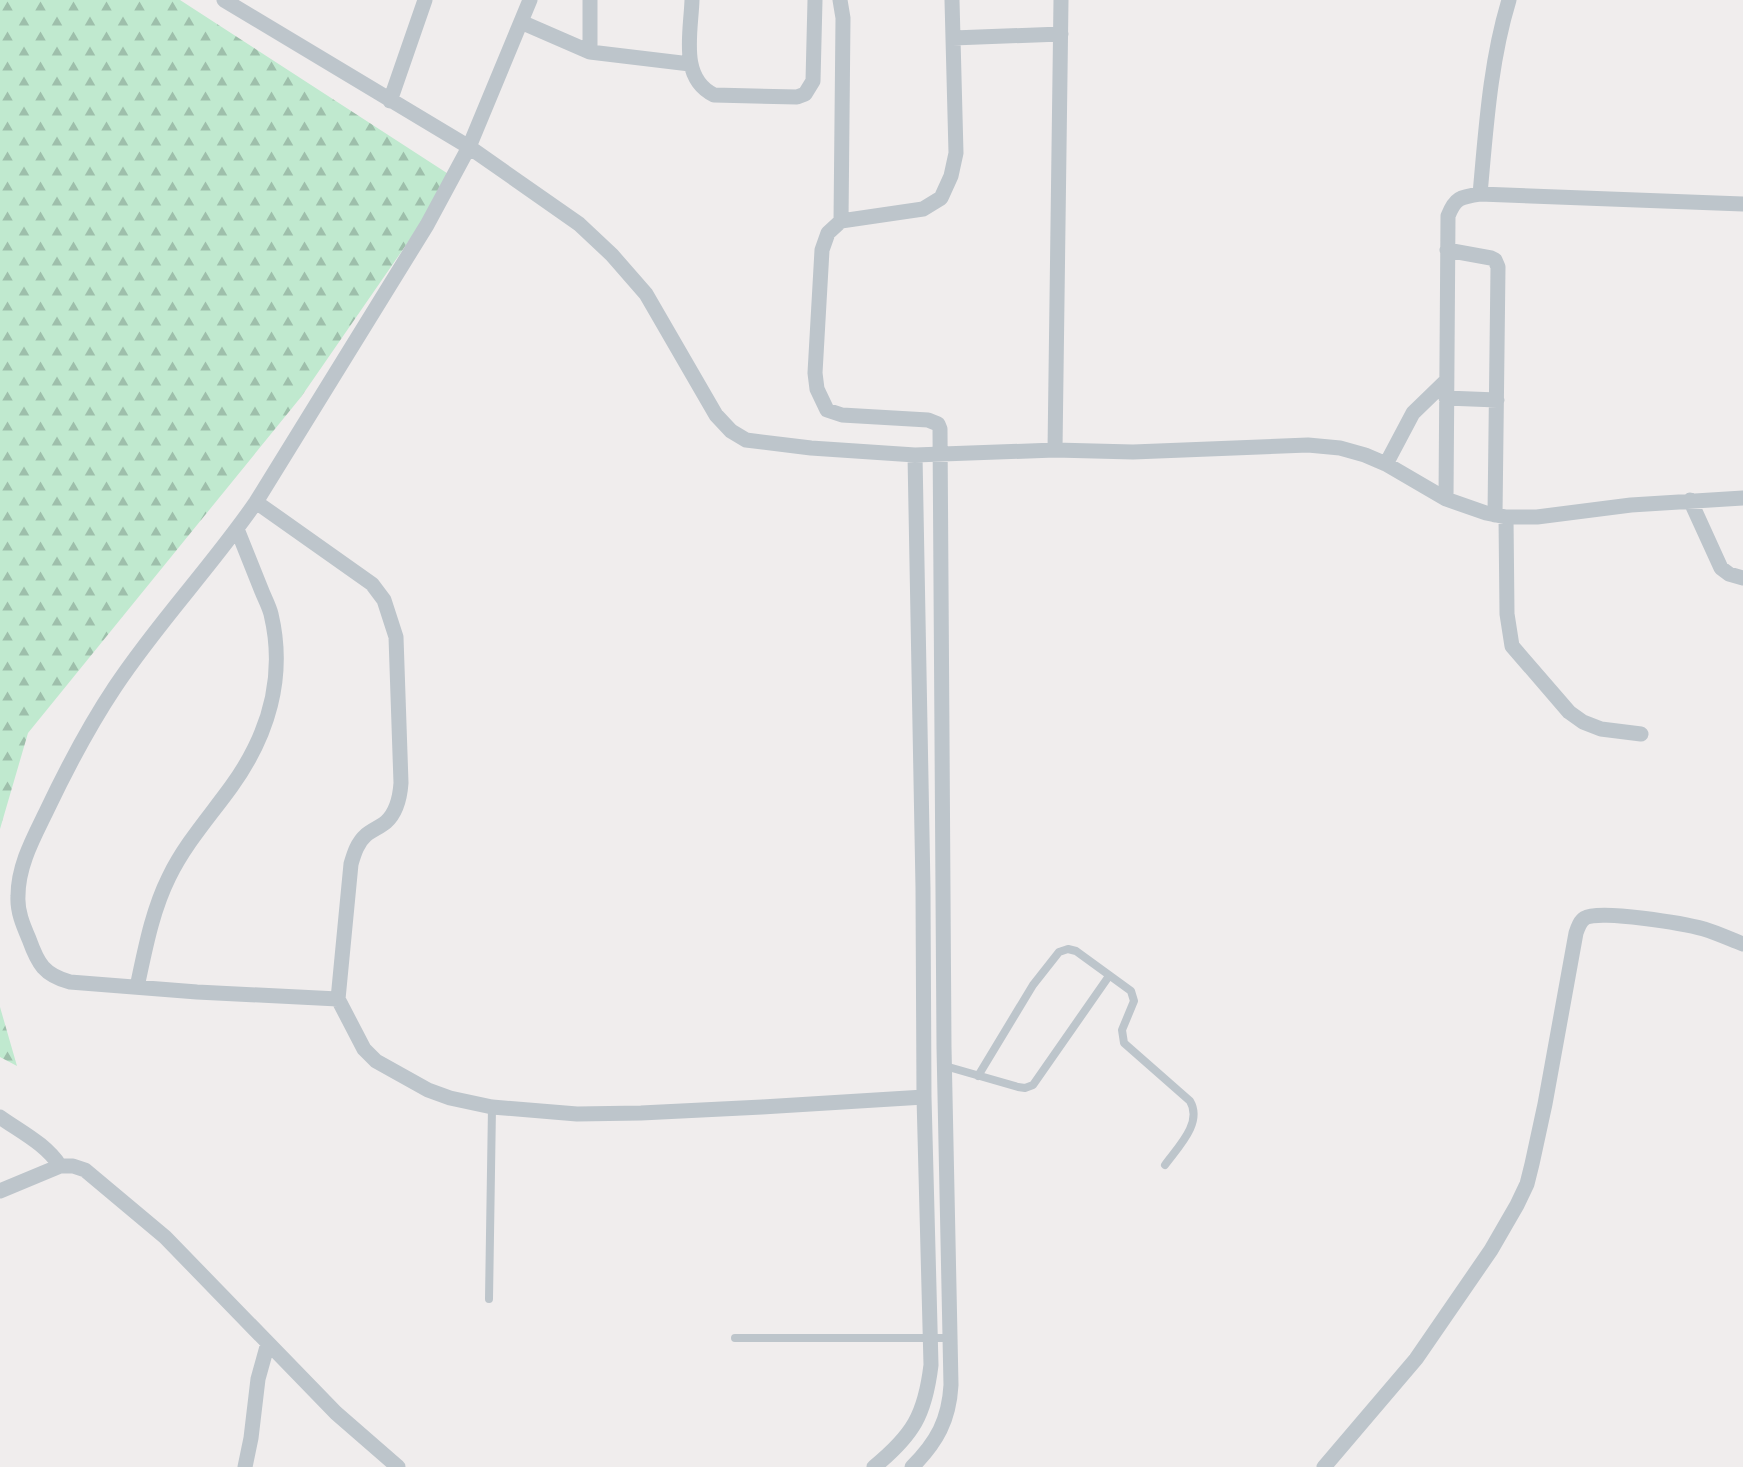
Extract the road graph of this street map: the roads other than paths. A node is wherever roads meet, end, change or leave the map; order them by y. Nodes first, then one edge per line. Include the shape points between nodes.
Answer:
1 (224, 0) edge
2 (425, 0) edge
3 (530, 0) edge
4 (590, 0) edge
5 (692, 0) edge
6 (815, 0) edge
7 (840, 0) edge
8 (952, 0) edge
9 (1061, 0) edge
10 (1509, 0) edge
11 (521, 22) junction
12 (1061, 34) junction
13 (953, 38) junction
14 (590, 52) junction
15 (690, 64) junction
16 (390, 101) junction
17 (469, 147) junction
18 (1480, 194) junction
19 (1743, 204) edge
20 (841, 221) junction
21 (1447, 250) junction
22 (1446, 381) junction
23 (1446, 398) junction
24 (1497, 400) junction
25 (1055, 450) junction
26 (940, 454) junction
27 (915, 455) junction
28 (1386, 464) junction
29 (1743, 498) edge
30 (1446, 499) junction
31 (1690, 501) junction
32 (256, 502) junction
33 (1500, 516) junction
34 (237, 529) junction
35 (1743, 578) edge
36 (1641, 734) dead end
37 (1743, 944) edge
38 (1109, 976) junction
39 (137, 987) junction
40 (338, 999) junction
41 (945, 1066) junction
42 (978, 1076) junction
43 (924, 1097) junction
44 (492, 1107) junction
45 (0, 1117) edge
46 (946, 1118) junction
47 (924, 1119) junction
48 (1165, 1165) dead end
49 (60, 1166) junction
50 (0, 1191) edge
51 (489, 1299) dead end
52 (735, 1338) dead end
53 (930, 1338) junction
54 (949, 1338) junction
55 (268, 1343) junction
56 (245, 1467) edge
57 (398, 1467) edge
58 (874, 1467) edge
59 (912, 1467) edge
60 (1324, 1467) edge

1 - 16 street
2 - 16 street
3 - 11 street
4 - 14 street
5 - 15 street
6 - 15 street via 815,72 805,94 714,95 698,84
7 - 20 street
8 - 13 street
9 - 12 street
10 - 18 street via 1494,70
11 - 14 street
11 - 17 street
12 - 13 street
12 - 25 street
13 - 20 street via 956,153 941,198 923,209
14 - 15 street
16 - 17 street
17 - 27 street via 579,224 612,255 646,294 716,415 736,436 811,448
17 - 32 street via 416,244
18 - 19 street
18 - 21 street via 1464,196 1453,203 1448,216
20 - 26 street via 828,233 822,250 815,373 821,401 827,410 842,415 934,422 940,429
21 - 22 street
21 - 24 street via 1486,257 1497,264
22 - 23 street
22 - 28 street via 1413,413
23 - 24 street
23 - 30 street
24 - 33 street
25 - 26 street
25 - 28 street via 1132,452 1308,445 1340,448
26 - 27 street
26 - 41 street
27 - 43 street
28 - 30 street
29 - 31 street
30 - 33 street
31 - 33 street via 1537,517
31 - 35 street via 1721,568
32 - 34 street
32 - 40 street via 372,584 384,600 396,637 400,796 392,816 365,835 354,854
33 - 36 street via 1512,646 1569,712 1583,722 1601,729
34 - 39 street via 271,614 276,682 269,715 232,786 200,826 168,877 148,935
34 - 39 street via 115,687 64,773 20,875 19,915 36,958 47,973 70,982
37 - 60 street via 1706,929 1657,920 1600,914 1584,918 1576,933 1527,1184 1491,1250 1416,1359
38 - 42 lane via 1033,1085 1018,1087
38 - 42 lane via 1076,951 1059,952 1033,985
38 - 48 lane via 1133,996 1122,1030 1124,1043 1194,1108 1191,1128
39 - 40 street
40 - 44 street via 364,1049 376,1061 428,1090
41 - 42 lane
41 - 46 street
43 - 44 street via 641,1113 578,1114
43 - 47 street
44 - 51 lane
45 - 49 street via 44,1147
46 - 47 street
46 - 54 street
47 - 53 street
49 - 50 street
49 - 55 street via 85,1170 165,1237
52 - 53 lane
53 - 54 lane
53 - 58 street via 931,1365 921,1413 907,1436
54 - 59 street via 950,1404 942,1428
55 - 56 street via 258,1379
55 - 57 street via 336,1413

